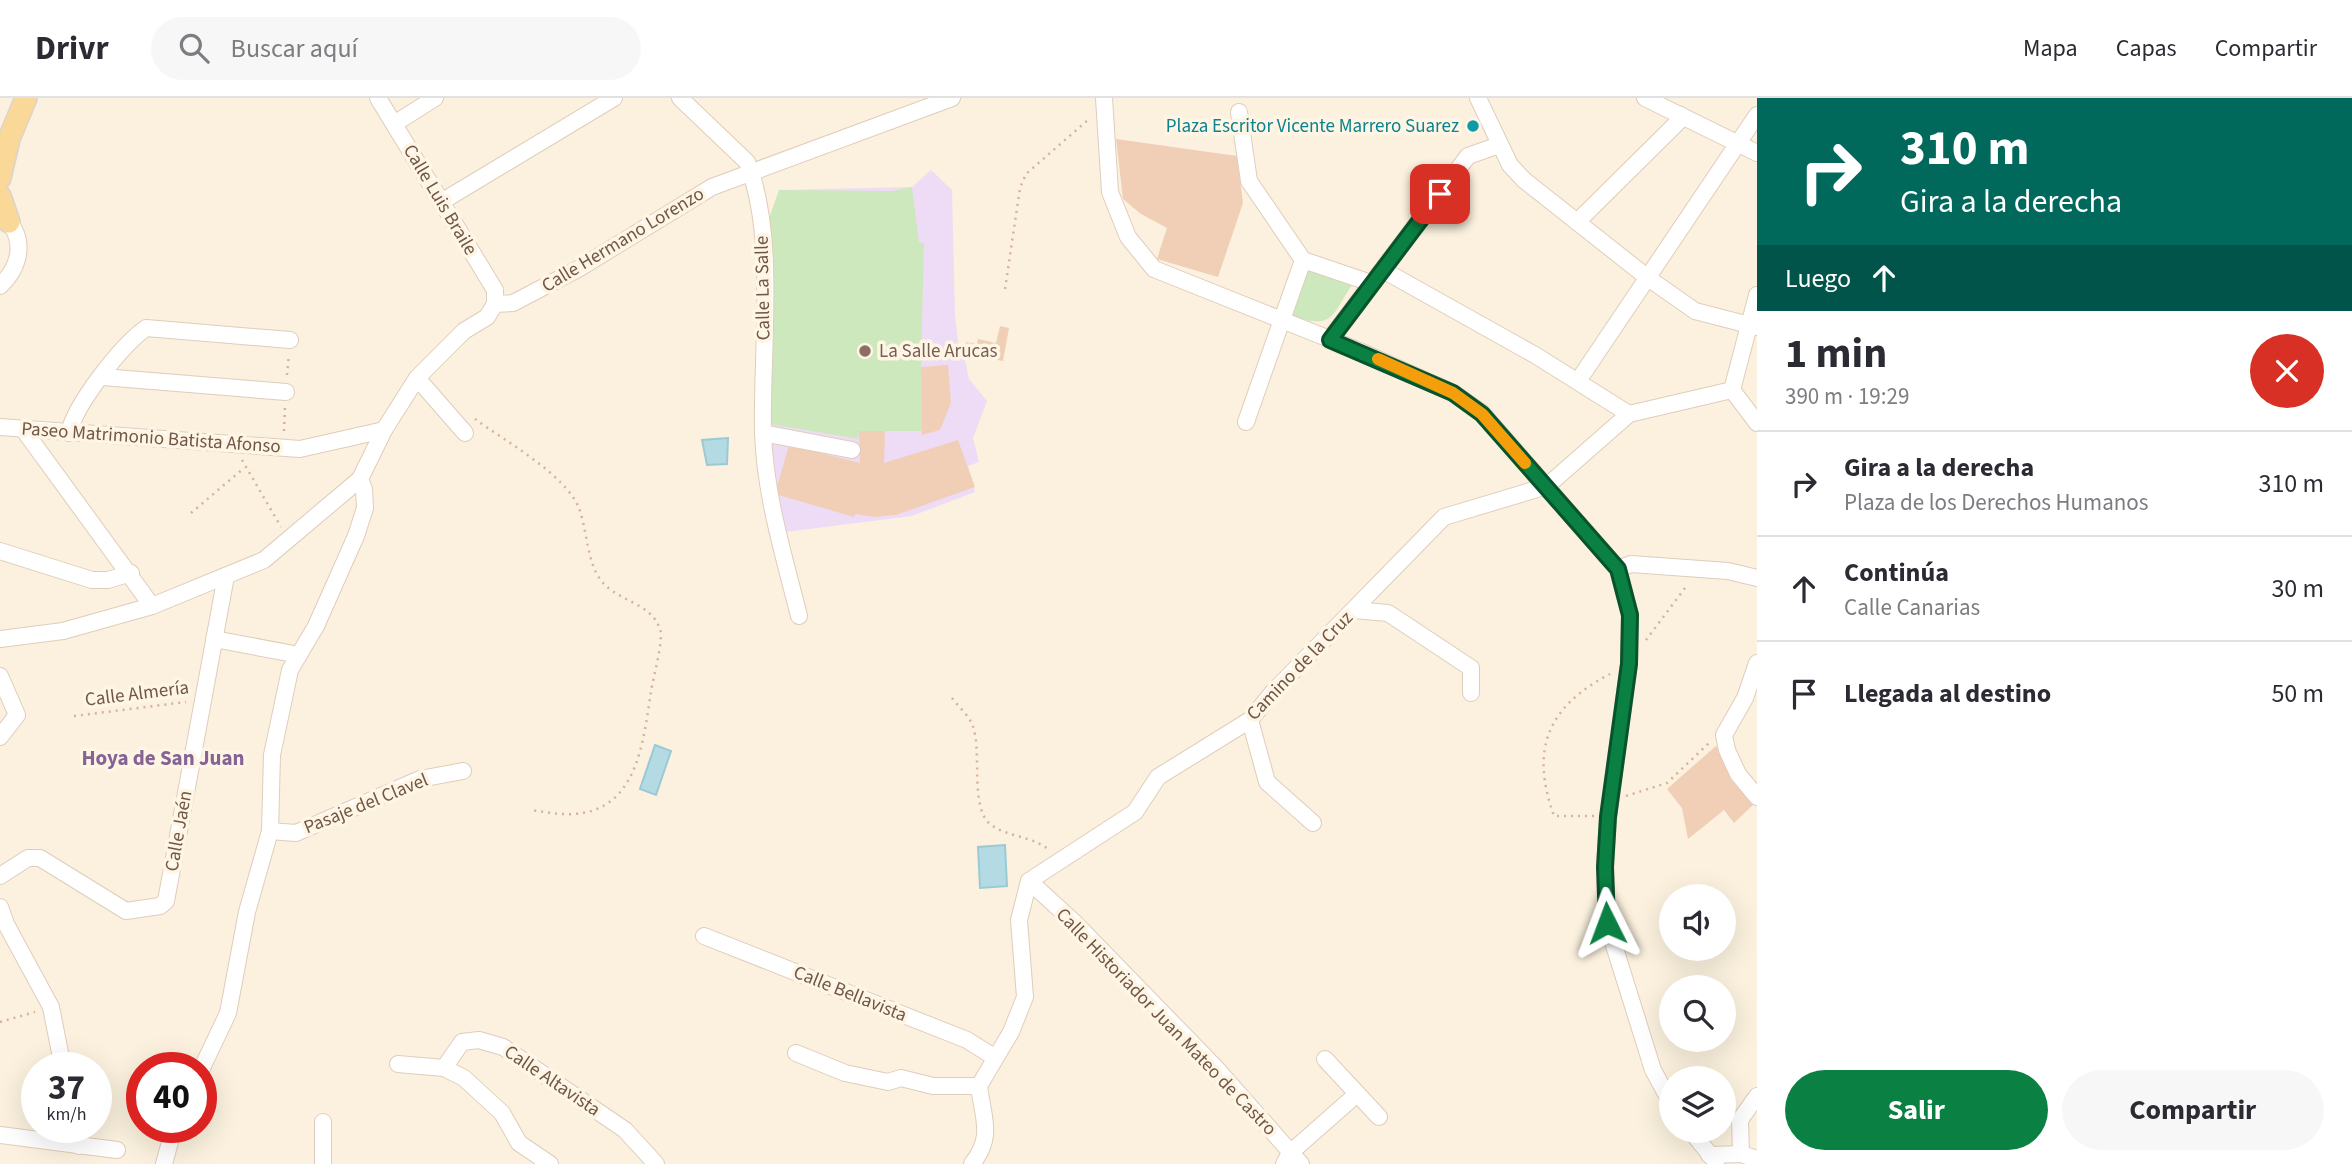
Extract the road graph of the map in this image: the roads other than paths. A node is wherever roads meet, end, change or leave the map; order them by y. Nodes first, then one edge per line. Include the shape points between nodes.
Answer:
1 (26, 98) edge
2 (378, 98) edge
3 (435, 98) edge
4 (614, 98) edge
5 (680, 98) edge
6 (952, 98) edge
7 (1478, 98) edge
8 (1645, 98) edge
9 (1104, 102) edge
10 (1239, 111) dead end
11 (1681, 115) junction
12 (1757, 115) edge
13 (394, 124) junction
14 (1738, 141) junction
15 (1499, 145) junction
16 (1757, 153) edge
17 (751, 172) junction
18 (0, 178) edge
19 (0, 196) edge
20 (441, 202) junction
21 (5, 218) edge
22 (1577, 222) junction
23 (1303, 260) junction
24 (1383, 270) junction
25 (1648, 278) junction
26 (1371, 283) junction
27 (0, 286) edge
28 (1757, 295) edge
29 (495, 304) junction
30 (1280, 321) junction
31 (1753, 326) edge
32 (290, 340) dead end
33 (1330, 340) junction
34 (103, 377) junction
35 (416, 378) junction
36 (1578, 381) junction
37 (1732, 390) junction
38 (286, 392) dead end
39 (1629, 414) junction
40 (1246, 422) dead end
41 (1757, 423) edge
42 (0, 427) edge
43 (23, 429) junction
44 (52, 430) junction
45 (384, 430) junction
46 (69, 433) junction
47 (465, 433) dead end
48 (763, 433) junction
49 (36, 447) junction
50 (852, 450) dead end
51 (360, 479) junction
52 (1547, 486) junction
53 (0, 551) edge
54 (1618, 569) junction
55 (131, 573) junction
56 (226, 576) junction
57 (1757, 578) edge
58 (152, 606) junction
59 (1354, 610) junction
60 (799, 616) dead end
61 (0, 639) edge
62 (214, 639) junction
63 (299, 655) junction
64 (1757, 663) edge
65 (0, 676) edge
66 (1471, 693) dead end
67 (1250, 720) junction
68 (0, 737) edge
69 (463, 771) dead end
70 (1757, 797) edge
71 (1313, 823) dead end
72 (270, 831) junction
73 (0, 876) edge
74 (1030, 881) junction
75 (0, 906) edge
76 (704, 936) dead end
77 (60, 1052) edge
78 (210, 1052) edge
79 (796, 1053) dead end
80 (994, 1057) junction
81 (1325, 1059) dead end
82 (398, 1064) dead end
83 (444, 1068) junction
84 (1659, 1081) edge
85 (979, 1086) junction
86 (1357, 1094) junction
87 (1757, 1096) edge
88 (1379, 1117) dead end
89 (323, 1122) dead end
90 (0, 1135) edge
91 (78, 1143) edge
92 (170, 1143) edge
93 (1700, 1143) edge
94 (79, 1146) junction
95 (117, 1150) dead end
96 (1741, 1154) junction
97 (1757, 1159) edge
98 (1292, 1160) edge
99 (1713, 1160) edge
100 (164, 1164) edge
101 (323, 1164) edge
102 (550, 1164) edge
103 (656, 1164) edge
104 (972, 1164) edge

1 - 18 main road
2 - 13 street, Calle Luis Braile
3 - 13 street
4 - 20 street
5 - 17 street via 747,162
6 - 17 street
7 - 15 street
8 - 11 street
9 - 30 street via 1110,192 1128,237 1154,269
10 - 23 street via 1249,181
11 - 14 street
11 - 22 street
12 - 14 street
13 - 20 street, Calle Luis Braile
14 - 16 street
14 - 25 street
15 - 22 street via 1524,180
15 - 24 street via 1468,156
17 - 29 street, Calle Hermano Lorenzo via 712,187 528,296
17 - 48 street, Calle La Salle via 764,233
19 - 21 main road
20 - 29 street, Calle Luis Braile via 495,290
21 - 27 street via 20,249 10,276
22 - 25 street
23 - 26 street
23 - 30 street
24 - 26 street
24 - 36 street
25 - 31 street via 1695,311
25 - 36 street
26 - 33 street
28 - 31 street
29 - 35 street via 487,317 464,331
30 - 33 street
30 - 40 street
31 - 37 street
32 - 34 street via 146,328 132,338
33 - 52 street via 1453,393 1482,414
34 - 38 street
34 - 46 street via 75,414
35 - 45 street
35 - 47 street
36 - 39 street
37 - 39 street
37 - 41 street
39 - 52 street
42 - 43 street, Paseo Matrimonio Batista Afonso
43 - 44 street, Paseo Matrimonio Batista Afonso
43 - 49 street
44 - 46 street, Paseo Matrimonio Batista Afonso
44 - 49 street
45 - 46 street, Paseo Matrimonio Batista Afonso via 300,449
45 - 51 street
48 - 50 street
48 - 60 street, Calle La Salle via 766,472
49 - 55 street
51 - 56 street via 264,560
51 - 63 street via 365,508 356,536
52 - 54 street
52 - 59 street, Camino de la Cruz via 1444,517
53 - 55 street via 92,580
54 - 57 street via 1631,564 1693,568
54 - 84 street via 1630,615 1629,658 1608,817 1607,923
55 - 58 street
56 - 58 street
56 - 62 street, Calle Jaén
58 - 61 street via 63,631
59 - 66 street via 1388,613 1471,668
59 - 67 street, Camino de la Cruz
62 - 63 street
62 - 73 street, Calle Jaén via 166,901 126,911 40,858 28,858
63 - 72 street via 290,670 272,755
64 - 70 street via 1745,698 1724,735 1738,774
65 - 68 street via 17,715
67 - 71 street via 1267,782
67 - 74 street, Camino de la Cruz via 1158,777 1135,812
69 - 72 street, Pasaje del Clavel via 420,779 296,833
72 - 78 street via 247,912 228,1013
74 - 80 street via 1019,920 1025,996 1011,1032
74 - 98 street, Calle Historiador Juan Mateo de Castro via 1216,1068
75 - 77 street via 51,1007
76 - 80 street, Calle Bellavista via 967,1040
79 - 85 street via 845,1073 888,1082 901,1078 933,1086
80 - 85 street
81 - 86 street
82 - 83 street
83 - 102 street via 464,1078 502,1113 519,1143
83 - 103 street, Calle Altavista via 462,1042 479,1040 503,1046 625,1130
85 - 104 street via 987,1129 983,1149
86 - 88 street
86 - 98 street
87 - 96 street via 1740,1120
89 - 101 street
90 - 94 street
91 - 94 street
92 - 100 street
93 - 99 street
94 - 95 street
96 - 97 street
96 - 99 street

